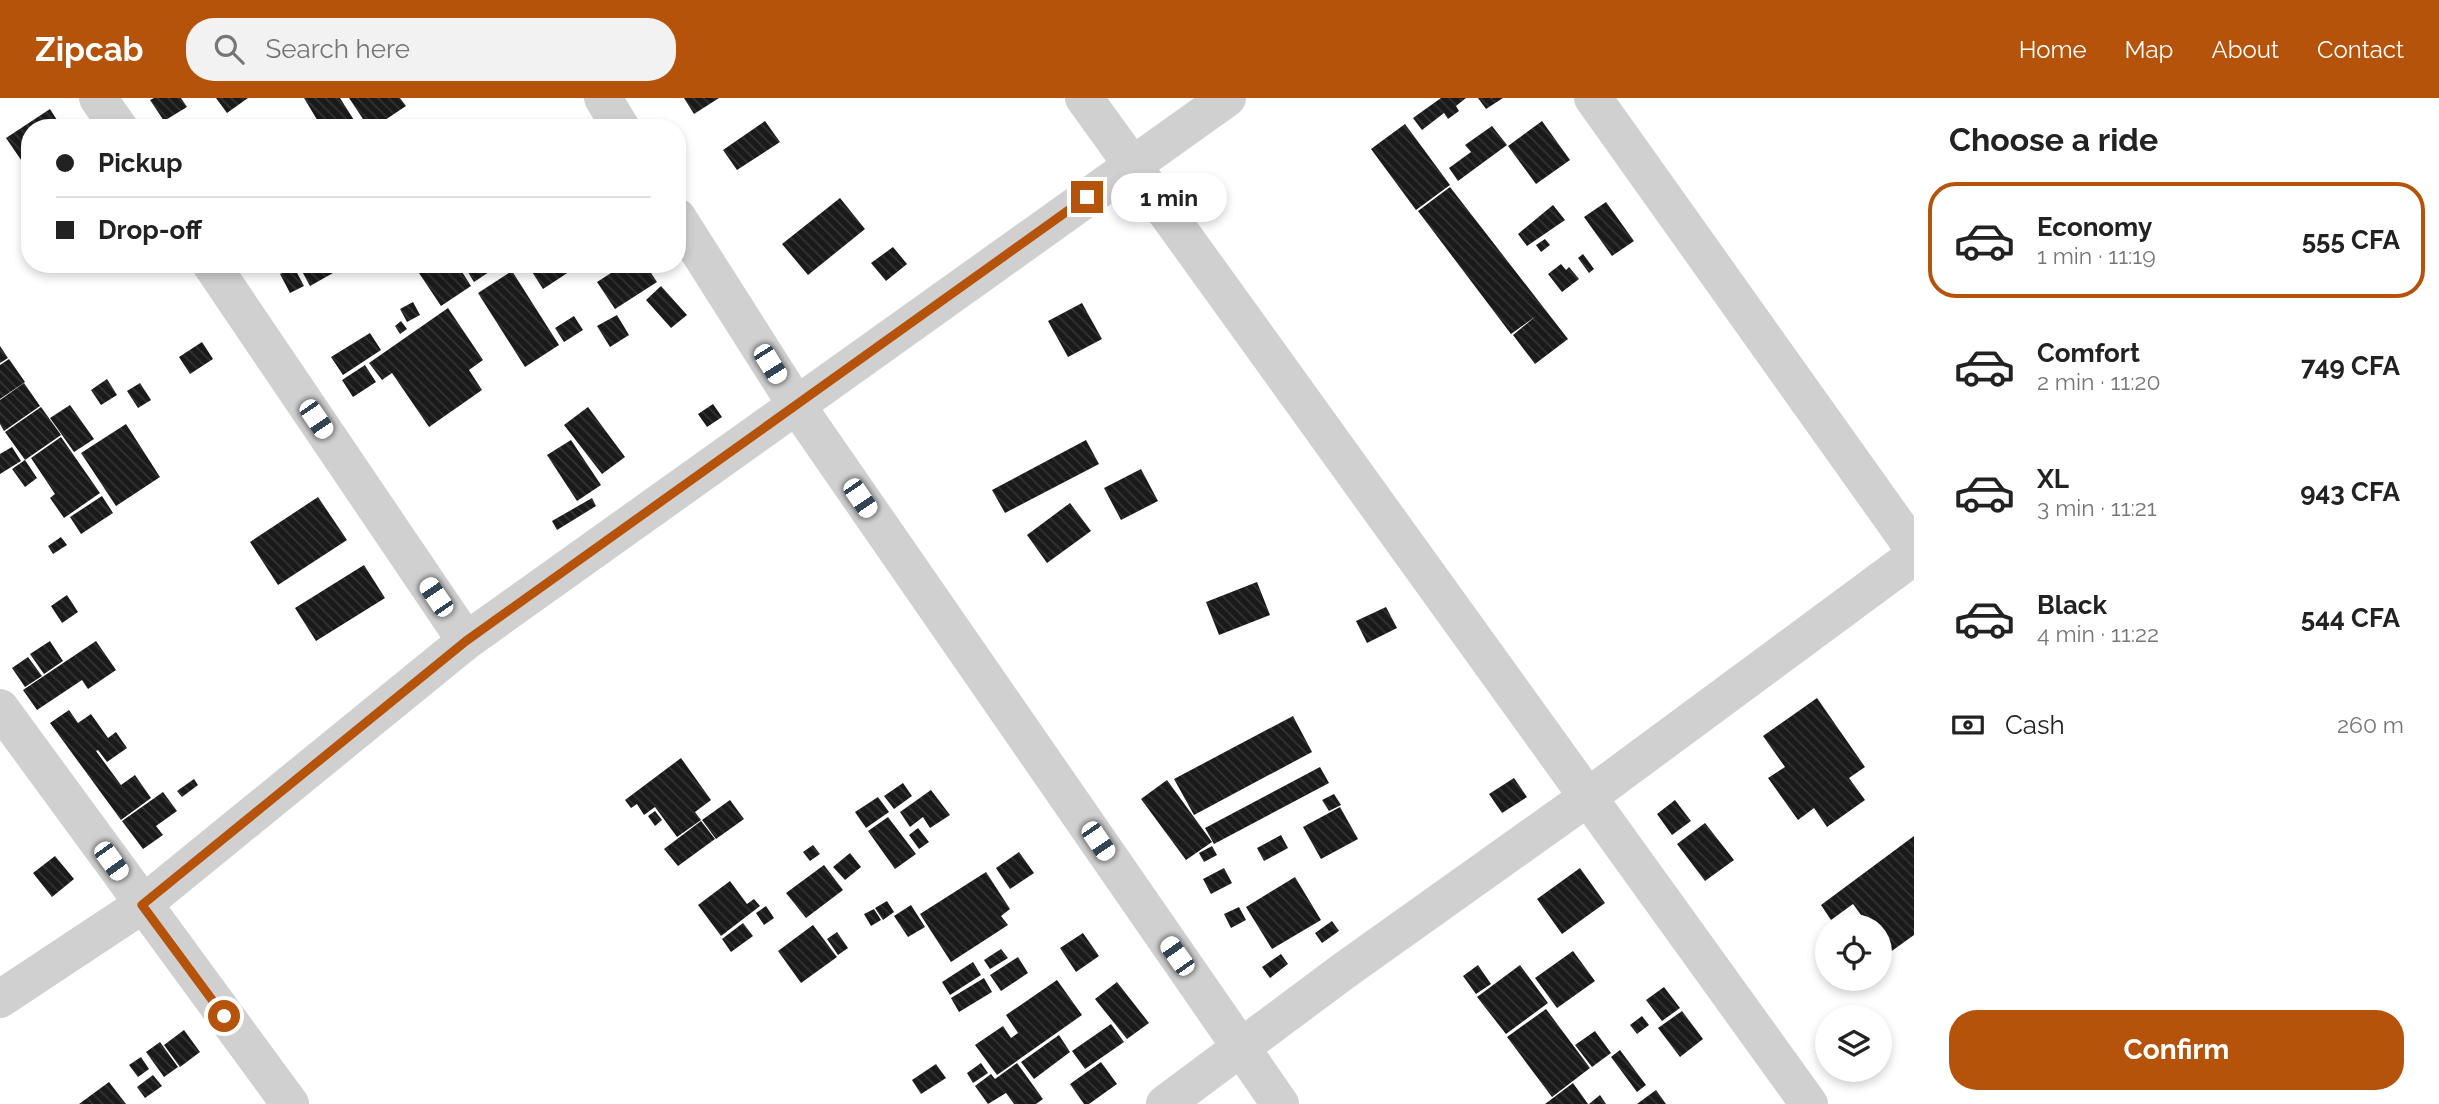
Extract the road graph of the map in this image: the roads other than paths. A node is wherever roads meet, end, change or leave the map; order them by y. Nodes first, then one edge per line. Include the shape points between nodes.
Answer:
1 (98, 98) edge
2 (603, 98) edge
3 (1084, 98) edge
4 (1227, 98) edge
5 (1593, 98) edge
6 (113, 119) edge
7 (616, 119) edge
8 (1131, 165) junction
9 (686, 230) edge
10 (217, 273) edge
11 (797, 406) junction
12 (1914, 549) edge
13 (1914, 556) edge
14 (466, 641) junction
15 (0, 708) edge
16 (1588, 797) junction
17 (142, 905) junction
18 (0, 999) edge
19 (1241, 1047) junction
20 (290, 1104) edge
21 (1165, 1104) edge
22 (1280, 1104) edge
23 (1809, 1104) edge

1 - 6 street
2 - 7 street
3 - 8 street
4 - 8 street
5 - 12 street
8 - 11 street
8 - 16 street
9 - 11 street
10 - 14 street
11 - 14 street
11 - 19 street
13 - 16 street
14 - 17 street
15 - 17 street
16 - 19 street
16 - 23 street
17 - 18 street
17 - 20 street
19 - 21 street
19 - 22 street

